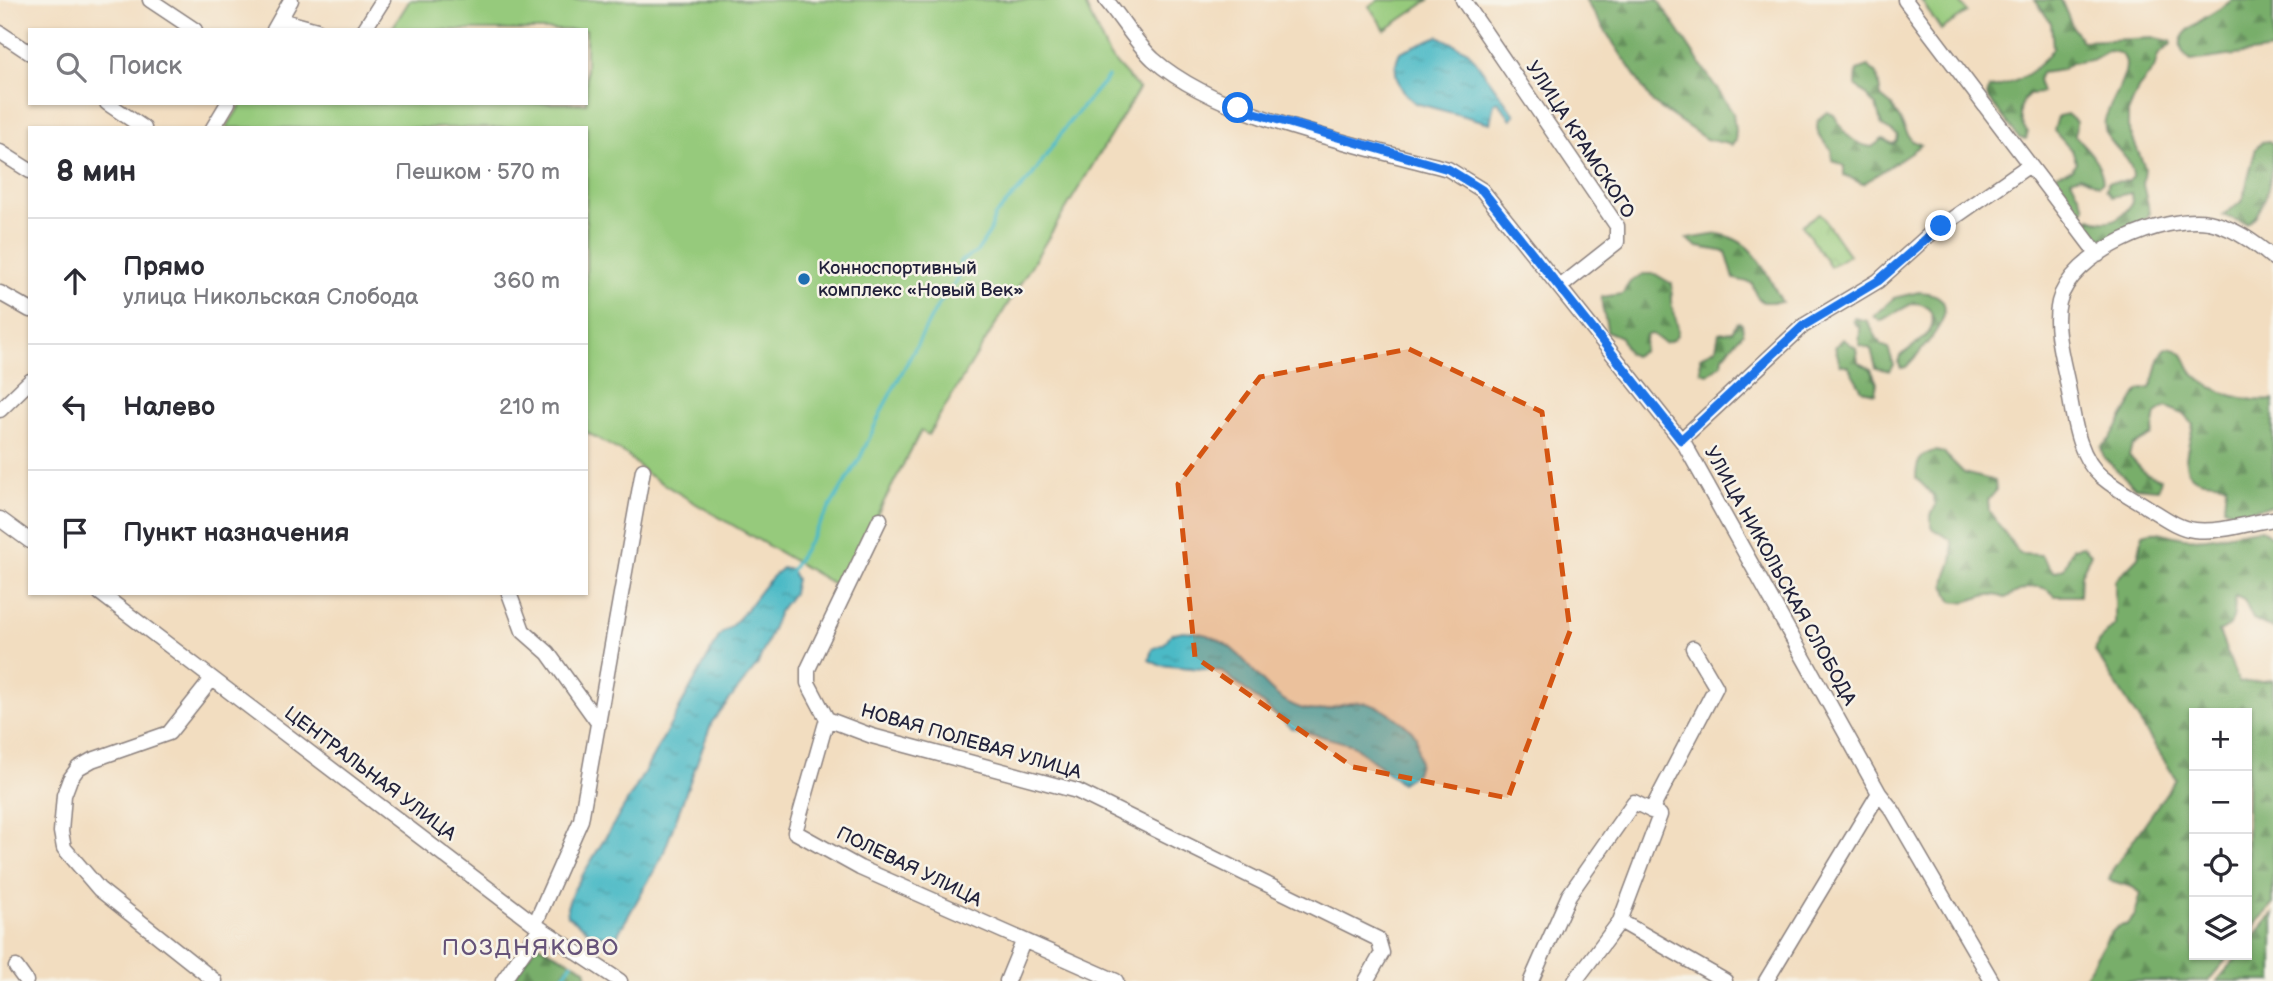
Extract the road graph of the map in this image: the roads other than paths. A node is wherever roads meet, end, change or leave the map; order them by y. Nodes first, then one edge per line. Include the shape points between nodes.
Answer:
1 (150, 0) edge
2 (291, 0) edge
3 (383, 0) edge
4 (1107, 0) edge
5 (1463, 0) edge
6 (1905, 0) edge
7 (277, 25) edge
8 (192, 28) edge
9 (301, 28) edge
10 (365, 28) edge
11 (0, 33) edge
12 (28, 52) edge
13 (110, 105) edge
14 (228, 105) edge
15 (141, 126) edge
16 (214, 126) edge
17 (0, 152) edge
18 (2028, 166) junction
19 (28, 170) edge
20 (2098, 255) junction
21 (2273, 258) edge
22 (1560, 287) junction
23 (0, 293) edge
24 (28, 309) edge
25 (28, 383) edge
26 (0, 410) edge
27 (1681, 440) junction
28 (643, 470) dead end
29 (0, 519) edge
30 (880, 519) dead end
31 (2273, 519) edge
32 (28, 540) edge
33 (103, 595) edge
34 (510, 595) edge
35 (1693, 648) dead end
36 (212, 679) junction
37 (827, 719) junction
38 (599, 724) junction
39 (1879, 793) junction
40 (1651, 811) junction
41 (1620, 921) junction
42 (537, 926) junction
43 (1023, 942) junction
44 (16, 967) dead end
45 (26, 981) edge
46 (215, 981) edge
47 (503, 981) edge
48 (620, 981) edge
49 (1007, 981) edge
50 (1116, 981) edge
51 (1366, 981) edge
52 (1531, 981) edge
53 (1575, 981) edge
54 (1725, 981) edge
55 (1766, 981) edge
56 (1992, 981) edge

1 - 8 street
2 - 7 street
3 - 10 street
4 - 22 street, УЛИЦА НИКОЛЬСКАЯ СЛОБОДА via 1154,59 1218,99 1448,169 1470,180
5 - 22 street, УЛИЦА КРАМСКОГО via 1617,226 1617,242
6 - 18 street
7 - 9 street
11 - 12 street
13 - 15 street
14 - 16 street
17 - 19 street
18 - 20 street
18 - 27 street via 1934,232 1878,281 1803,326
20 - 21 street via 2142,231 2189,220 2231,229
20 - 31 street via 2068,284 2057,310 2071,401 2092,467 2182,528 2201,531
22 - 27 street, УЛИЦА НИКОЛЬСКАЯ СЛОБОДА
23 - 24 street
25 - 26 street
27 - 39 street, УЛИЦА НИКОЛЬСКАЯ СЛОБОДА
28 - 38 street
29 - 32 street
30 - 37 street via 808,669 808,683
33 - 36 street, ЦЕНТРАЛЬНАЯ УЛИЦА
34 - 38 street via 523,631 548,653
35 - 40 street via 1716,687
36 - 42 street, ЦЕНТРАЛЬНАЯ УЛИЦА
36 - 46 street via 169,733 78,768 64,795 61,832 64,848 99,889
37 - 43 street, ПОЛЕВАЯ УЛИЦА via 795,832 860,868
37 - 51 street, НОВАЯ ПОЛЕВАЯ УЛИЦА via 872,736 1077,791 1378,939 1382,953
38 - 42 street via 580,820
39 - 55 street
39 - 56 street, УЛИЦА НИКОЛЬСКАЯ СЛОБОДА
40 - 41 street via 1660,815
40 - 52 street via 1634,802 1569,895
41 - 53 street
41 - 54 street
42 - 47 street
42 - 48 street, ЦЕНТРАЛЬНАЯ УЛИЦА
43 - 49 street
43 - 50 street, ПОЛЕВАЯ УЛИЦА
44 - 45 street

